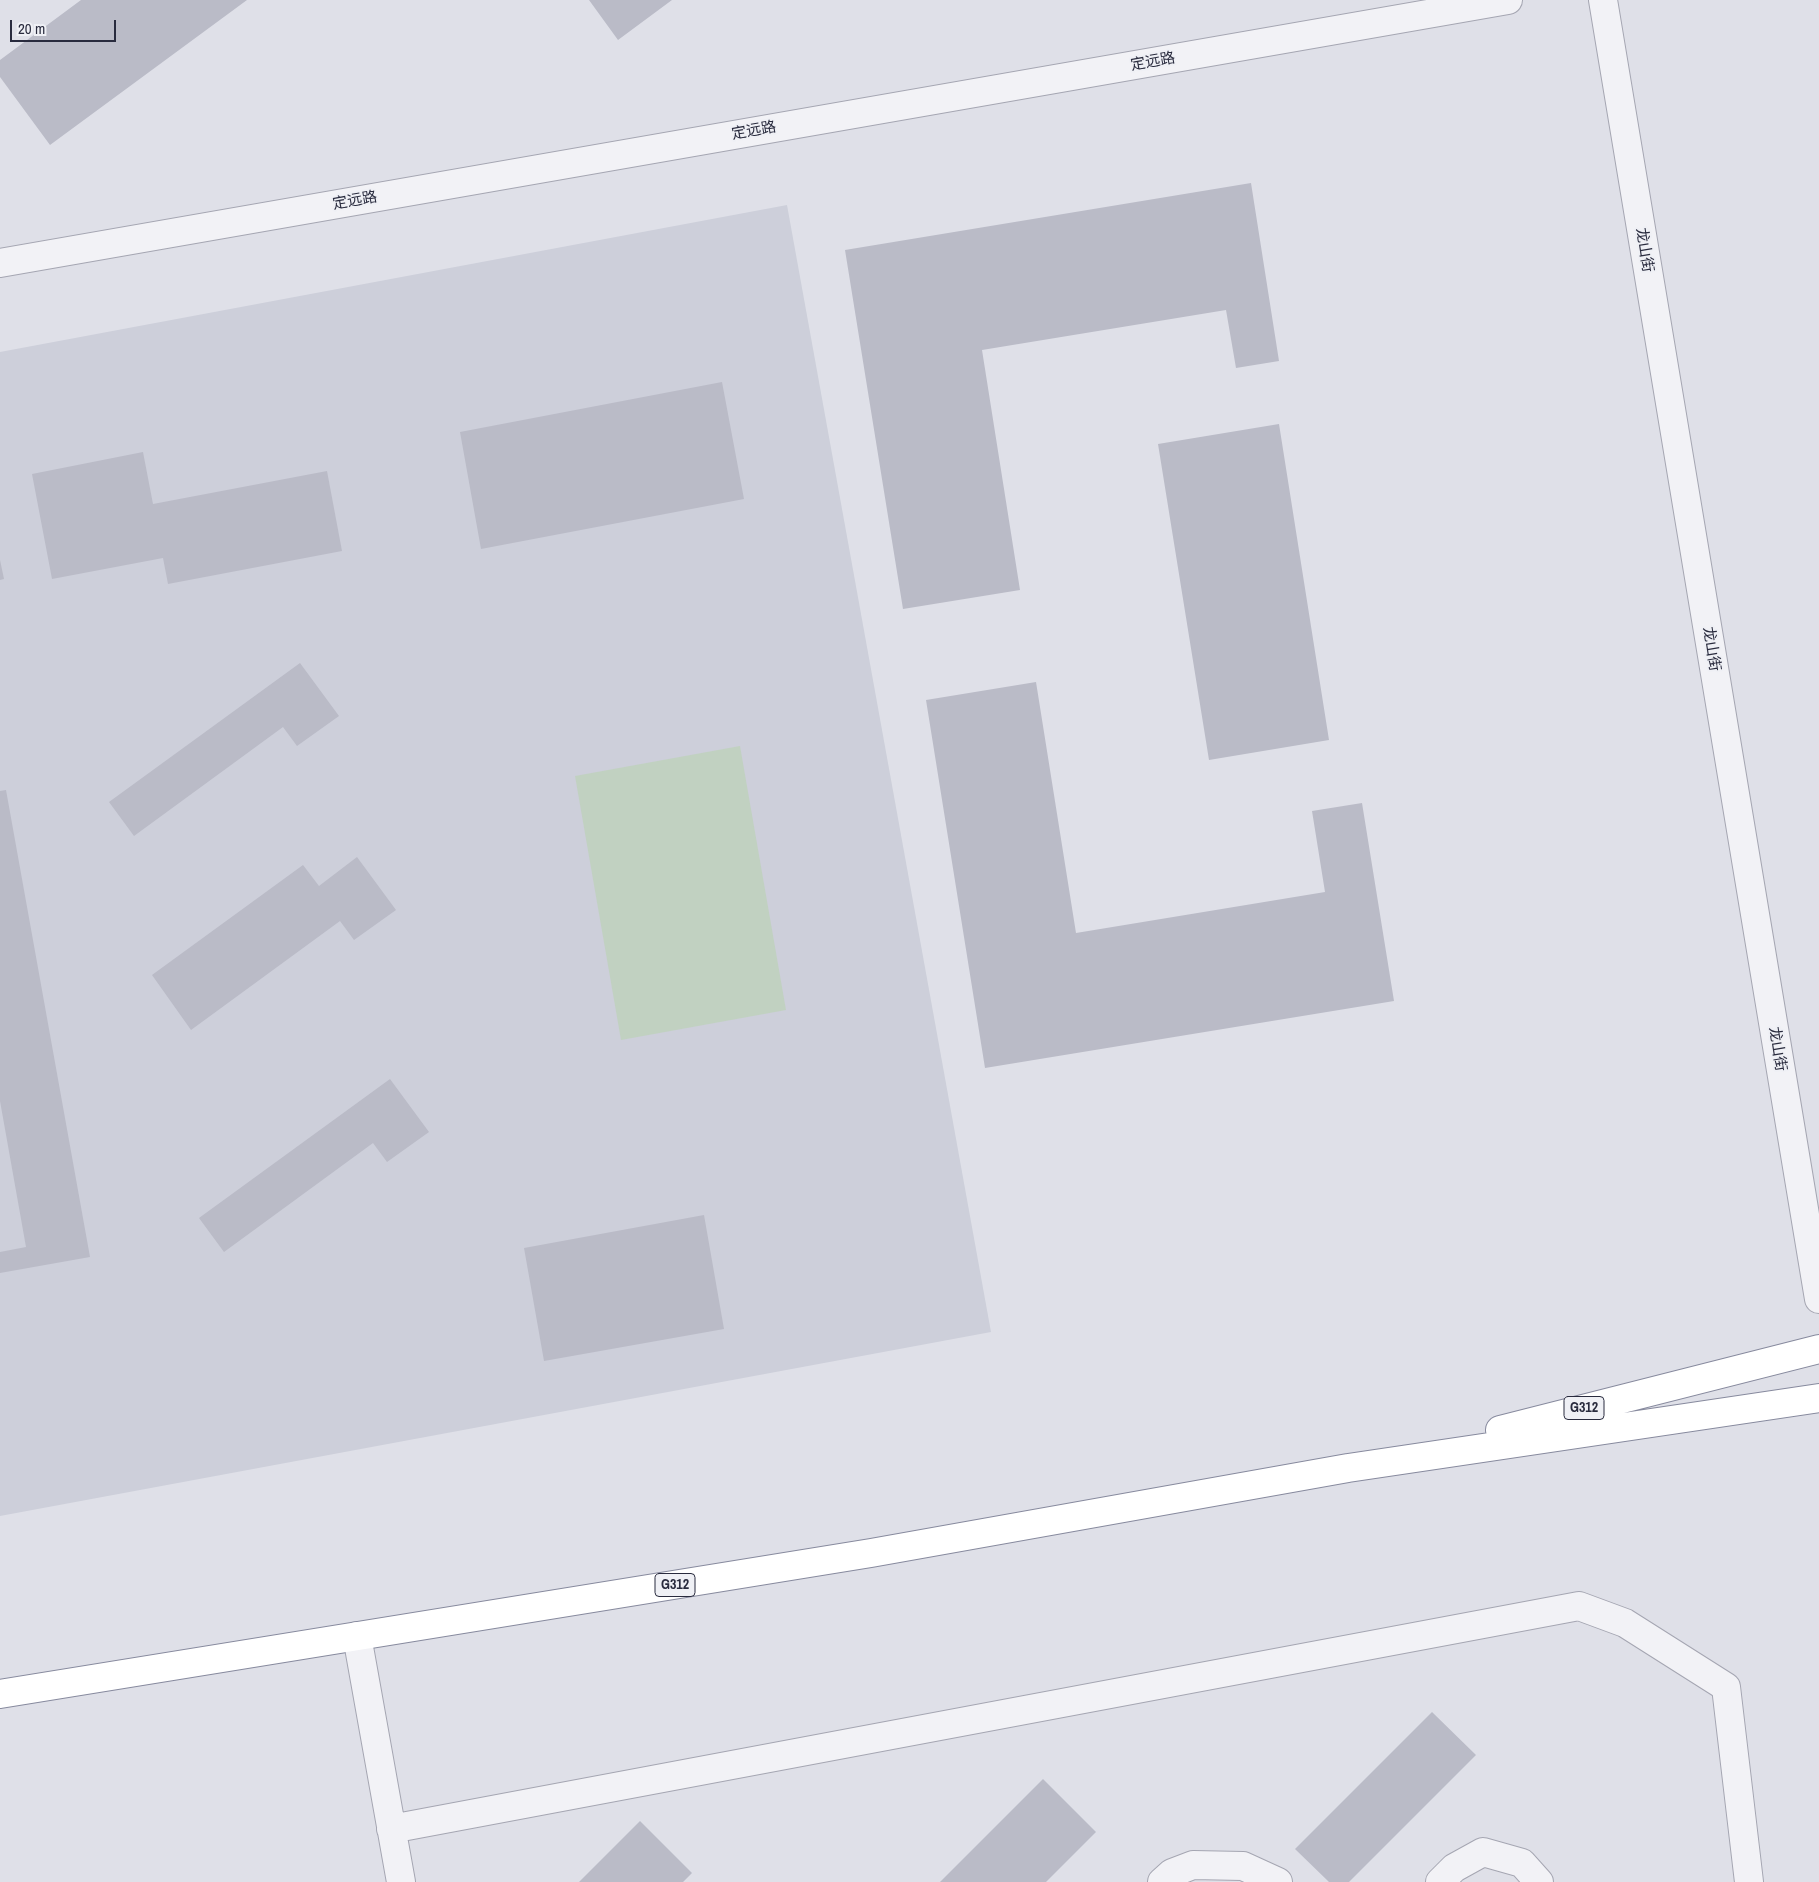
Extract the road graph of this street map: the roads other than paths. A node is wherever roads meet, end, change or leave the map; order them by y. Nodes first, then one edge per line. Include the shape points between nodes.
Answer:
1 (1508, 0) edge
2 (1603, 0) edge
3 (0, 263) edge
4 (1819, 1299) edge
5 (1819, 1349) edge
6 (1819, 1398) edge
7 (1348, 1468) junction
8 (357, 1636) junction
9 (0, 1694) edge
10 (391, 1829) junction
11 (401, 1882) edge
12 (1162, 1882) edge
13 (1278, 1882) edge
14 (1440, 1882) edge
15 (1539, 1882) edge
16 (1749, 1882) edge

1 - 3 street, 定远路
2 - 4 street, 龙山街
5 - 7 highway, G312
6 - 7 highway, G312
7 - 8 highway, G312 via 871,1553
8 - 9 highway, G312
8 - 10 street
10 - 11 street
10 - 16 street via 1578,1606 1625,1623 1726,1686
12 - 13 street via 1172,1873 1193,1865 1243,1866
14 - 15 street via 1454,1868 1483,1852 1522,1863

